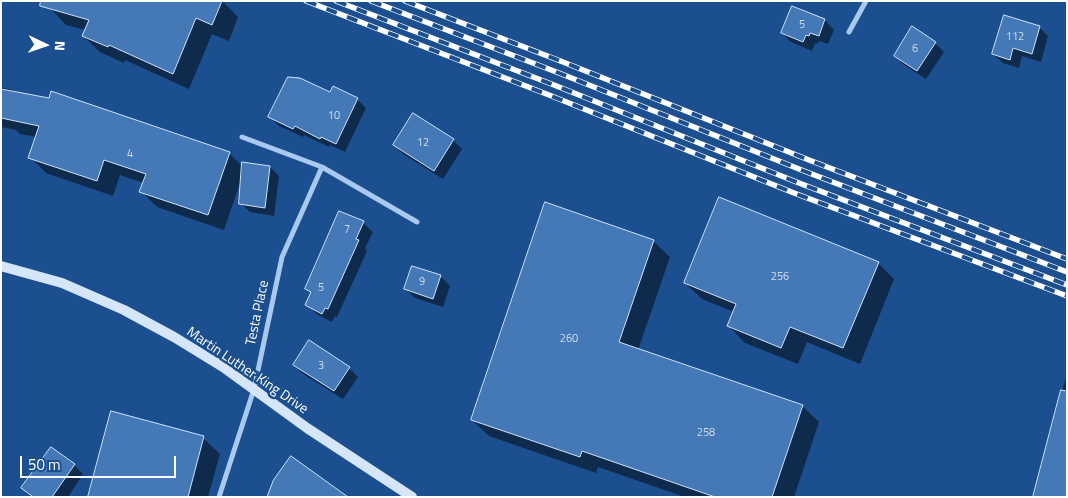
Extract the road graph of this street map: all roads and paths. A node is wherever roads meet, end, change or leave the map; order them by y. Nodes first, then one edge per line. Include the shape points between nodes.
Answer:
1 (866, 1) edge
2 (849, 32) dead end
3 (242, 137) dead end
4 (322, 167) junction
5 (417, 222) dead end
6 (1, 266) edge
7 (254, 389) junction
8 (219, 497) edge
9 (412, 497) edge

1 - 2 street
3 - 4 street
4 - 5 street
4 - 7 street, Testa Place via 282,257
6 - 7 main road, Martin Luther King Drive via 62,283 124,310 174,337
7 - 8 street, Testa Place
7 - 9 main road, Martin Luther King Drive

